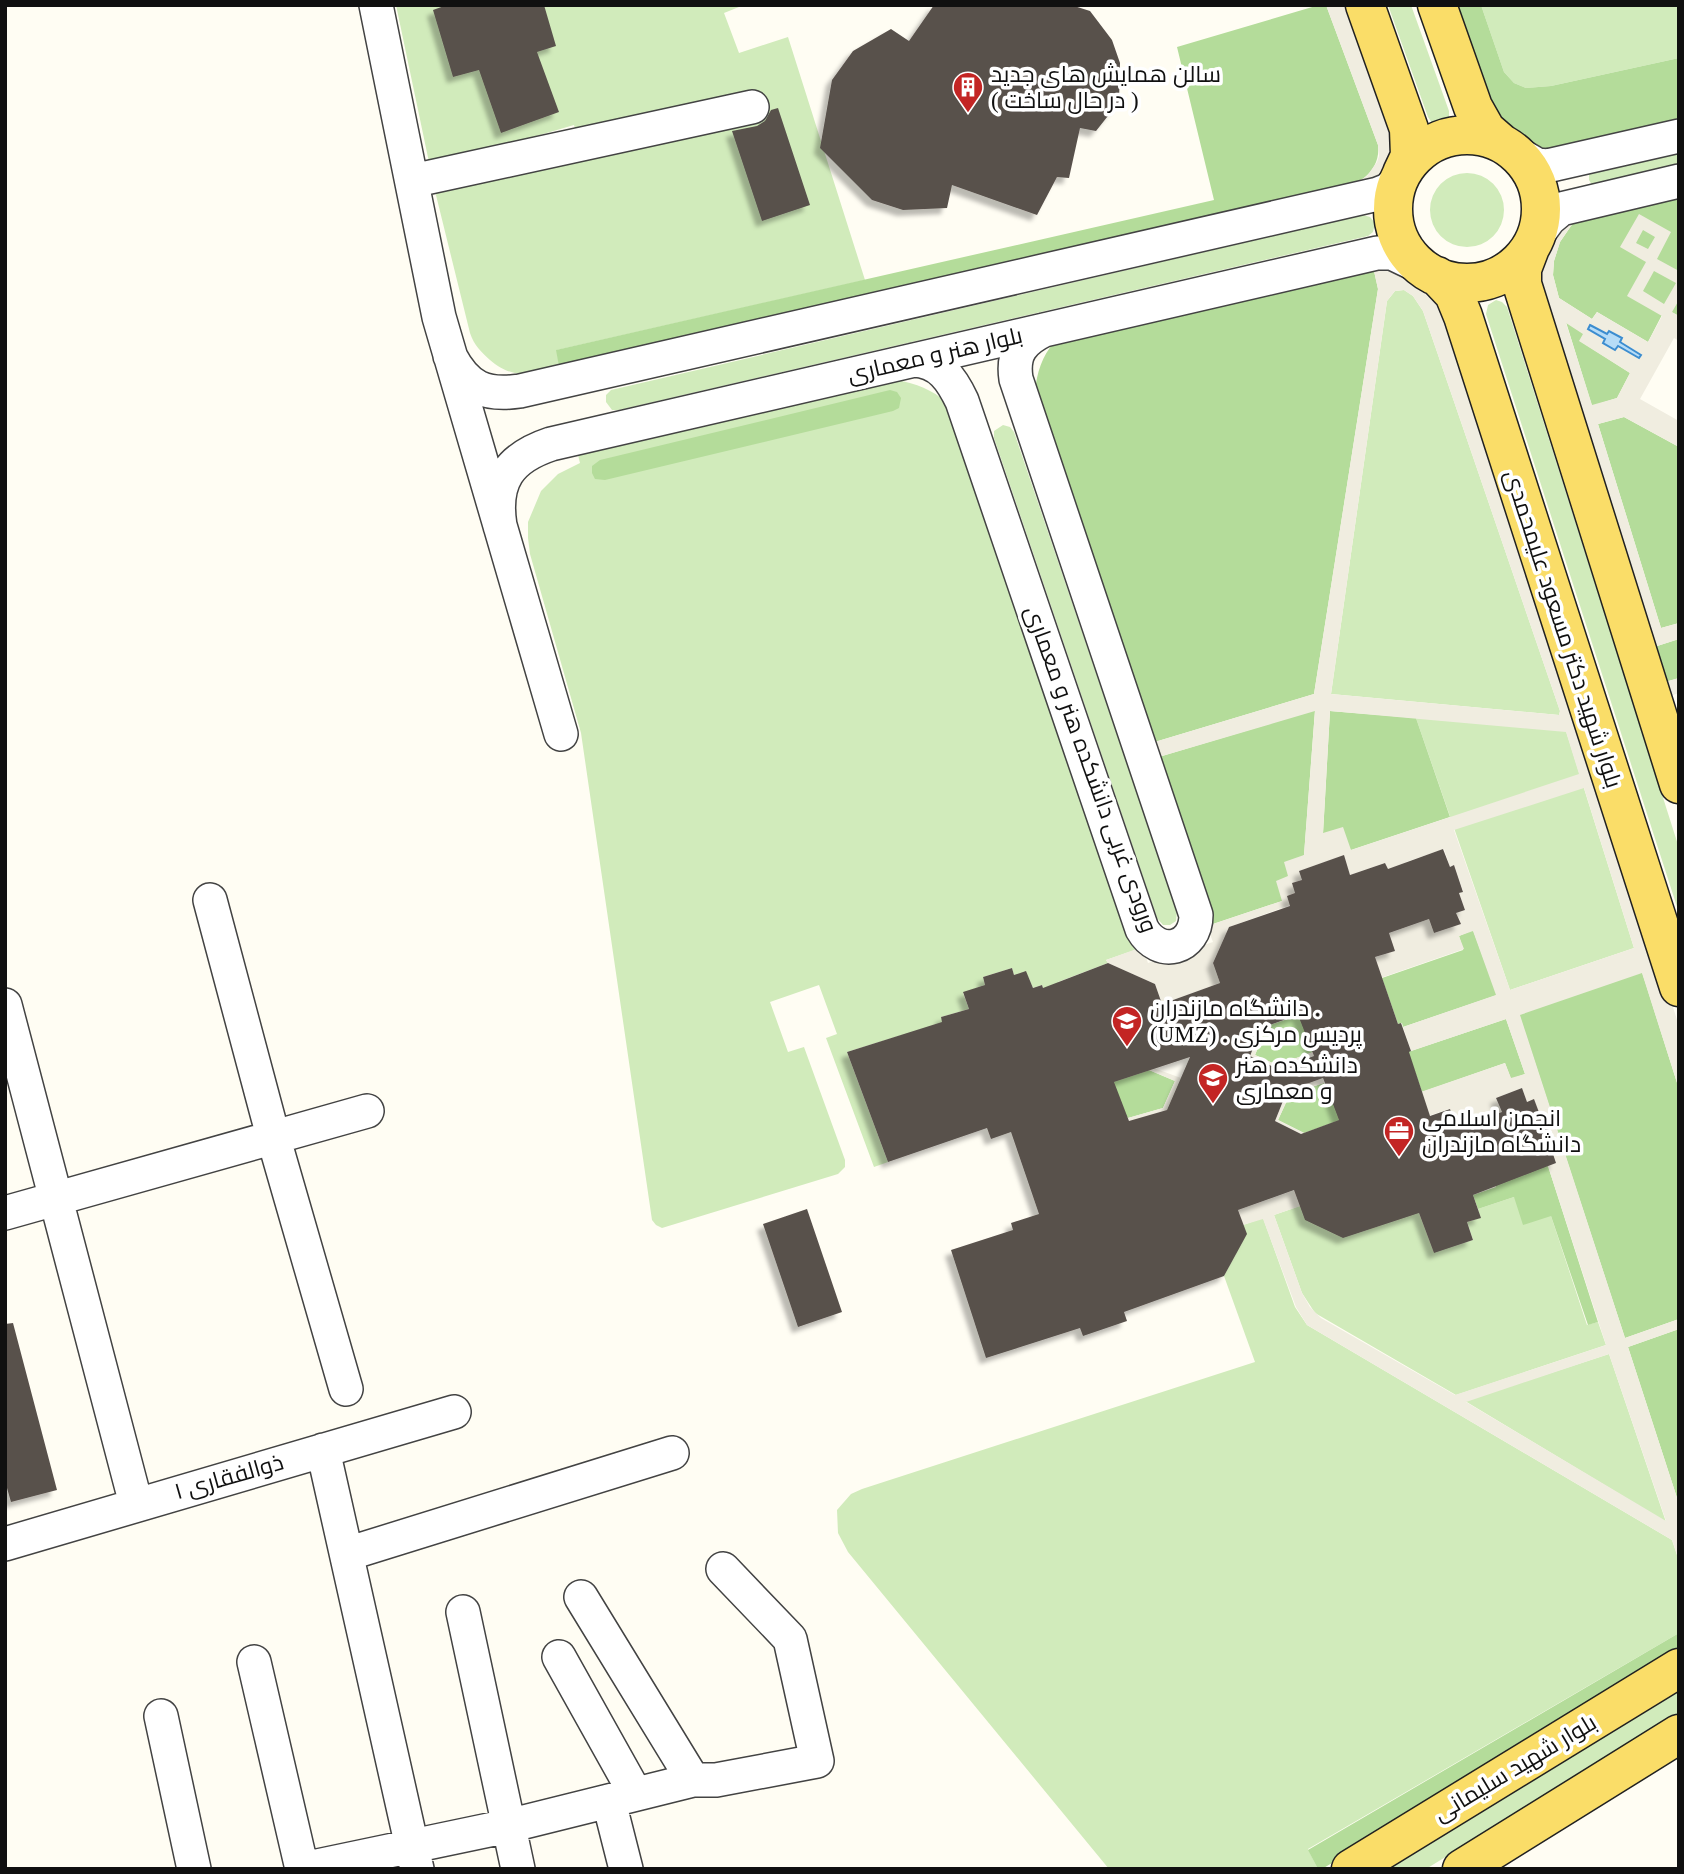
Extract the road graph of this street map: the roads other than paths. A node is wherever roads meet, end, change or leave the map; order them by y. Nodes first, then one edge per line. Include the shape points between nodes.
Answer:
1 (376, 5) edge
2 (1365, 5) edge
3 (1437, 5) edge
4 (752, 107) dead end
5 (1679, 136) edge
6 (1508, 147) junction
7 (1401, 176) junction
8 (412, 181) junction
9 (1679, 181) edge
10 (1532, 244) junction
11 (1430, 272) junction
12 (1044, 330) junction
13 (450, 356) junction
14 (914, 360) junction
15 (500, 526) junction
16 (561, 734) dead end
17 (1679, 784) edge
18 (209, 900) dead end
19 (1679, 988) edge
20 (5, 1004) edge
21 (367, 1111) dead end
22 (273, 1136) junction
23 (56, 1197) junction
24 (5, 1213) edge
25 (346, 1389) dead end
26 (454, 1412) dead end
27 (323, 1450) junction
28 (672, 1453) dead end
29 (136, 1504) junction
30 (5, 1544) edge
31 (347, 1555) junction
32 (723, 1569) dead end
33 (581, 1597) dead end
34 (463, 1612) dead end
35 (559, 1657) dead end
36 (254, 1662) dead end
37 (1679, 1668) edge
38 (161, 1716) dead end
39 (1679, 1734) edge
40 (694, 1780) junction
41 (622, 1797) junction
42 (508, 1826) junction
43 (414, 1857) edge
44 (194, 1869) edge
45 (303, 1869) edge
46 (518, 1869) edge
47 (626, 1869) edge
48 (1351, 1869) edge
49 (1462, 1869) edge

1 - 8 street
2 - 7 main road via 1409,129 1409,156
3 - 6 main road via 1473,107 1486,130
4 - 8 street
5 - 6 street via 1547,166
6 - 7 main road via 1478,135 1446,138 1424,148
6 - 10 main road via 1530,170 1539,193 1540,217
7 - 11 main road via 1394,204 1396,228 1406,250
7 - 13 street via 1378,194 520,391 481,389 463,378
8 - 13 street
9 - 10 street via 1561,209
10 - 11 main road via 1507,271 1485,280 1461,282
10 - 17 main road via 1522,269 1522,284
11 - 12 street, بلوار هنر و معماری via 1392,253 1377,253
11 - 19 main road, بلوار شهید دکتر مسعود علیمحمدی via 1454,295 1463,316
12 - 14 street, بلوار هنر و معماری
12 - 14 street, ورودی غربی دانشکده هنر و معماری via 1025,341 1016,354 1017,386 1196,915 1193,933 1180,945 1154,943 1142,929 962,401 939,368
13 - 15 street
14 - 15 street, بلوار هنر و معماری via 534,450 518,460 502,483
15 - 16 street
18 - 22 street
20 - 23 street
21 - 22 street
22 - 23 street
22 - 25 street
23 - 24 street
23 - 29 street
26 - 27 street, ذوالفقاری ۱
27 - 29 street, ذوالفقاری ۱
27 - 31 street
28 - 31 street
29 - 30 street, ذوالفقاری ۱
31 - 43 street
32 - 40 street via 790,1639 817,1761
33 - 40 street
34 - 42 street
35 - 41 street
36 - 45 street
37 - 48 main road, بلوار شهید سلیمانی
38 - 44 street
39 - 49 main road
40 - 41 street
41 - 42 street
41 - 47 street
42 - 43 street
42 - 46 street
43 - 45 street

